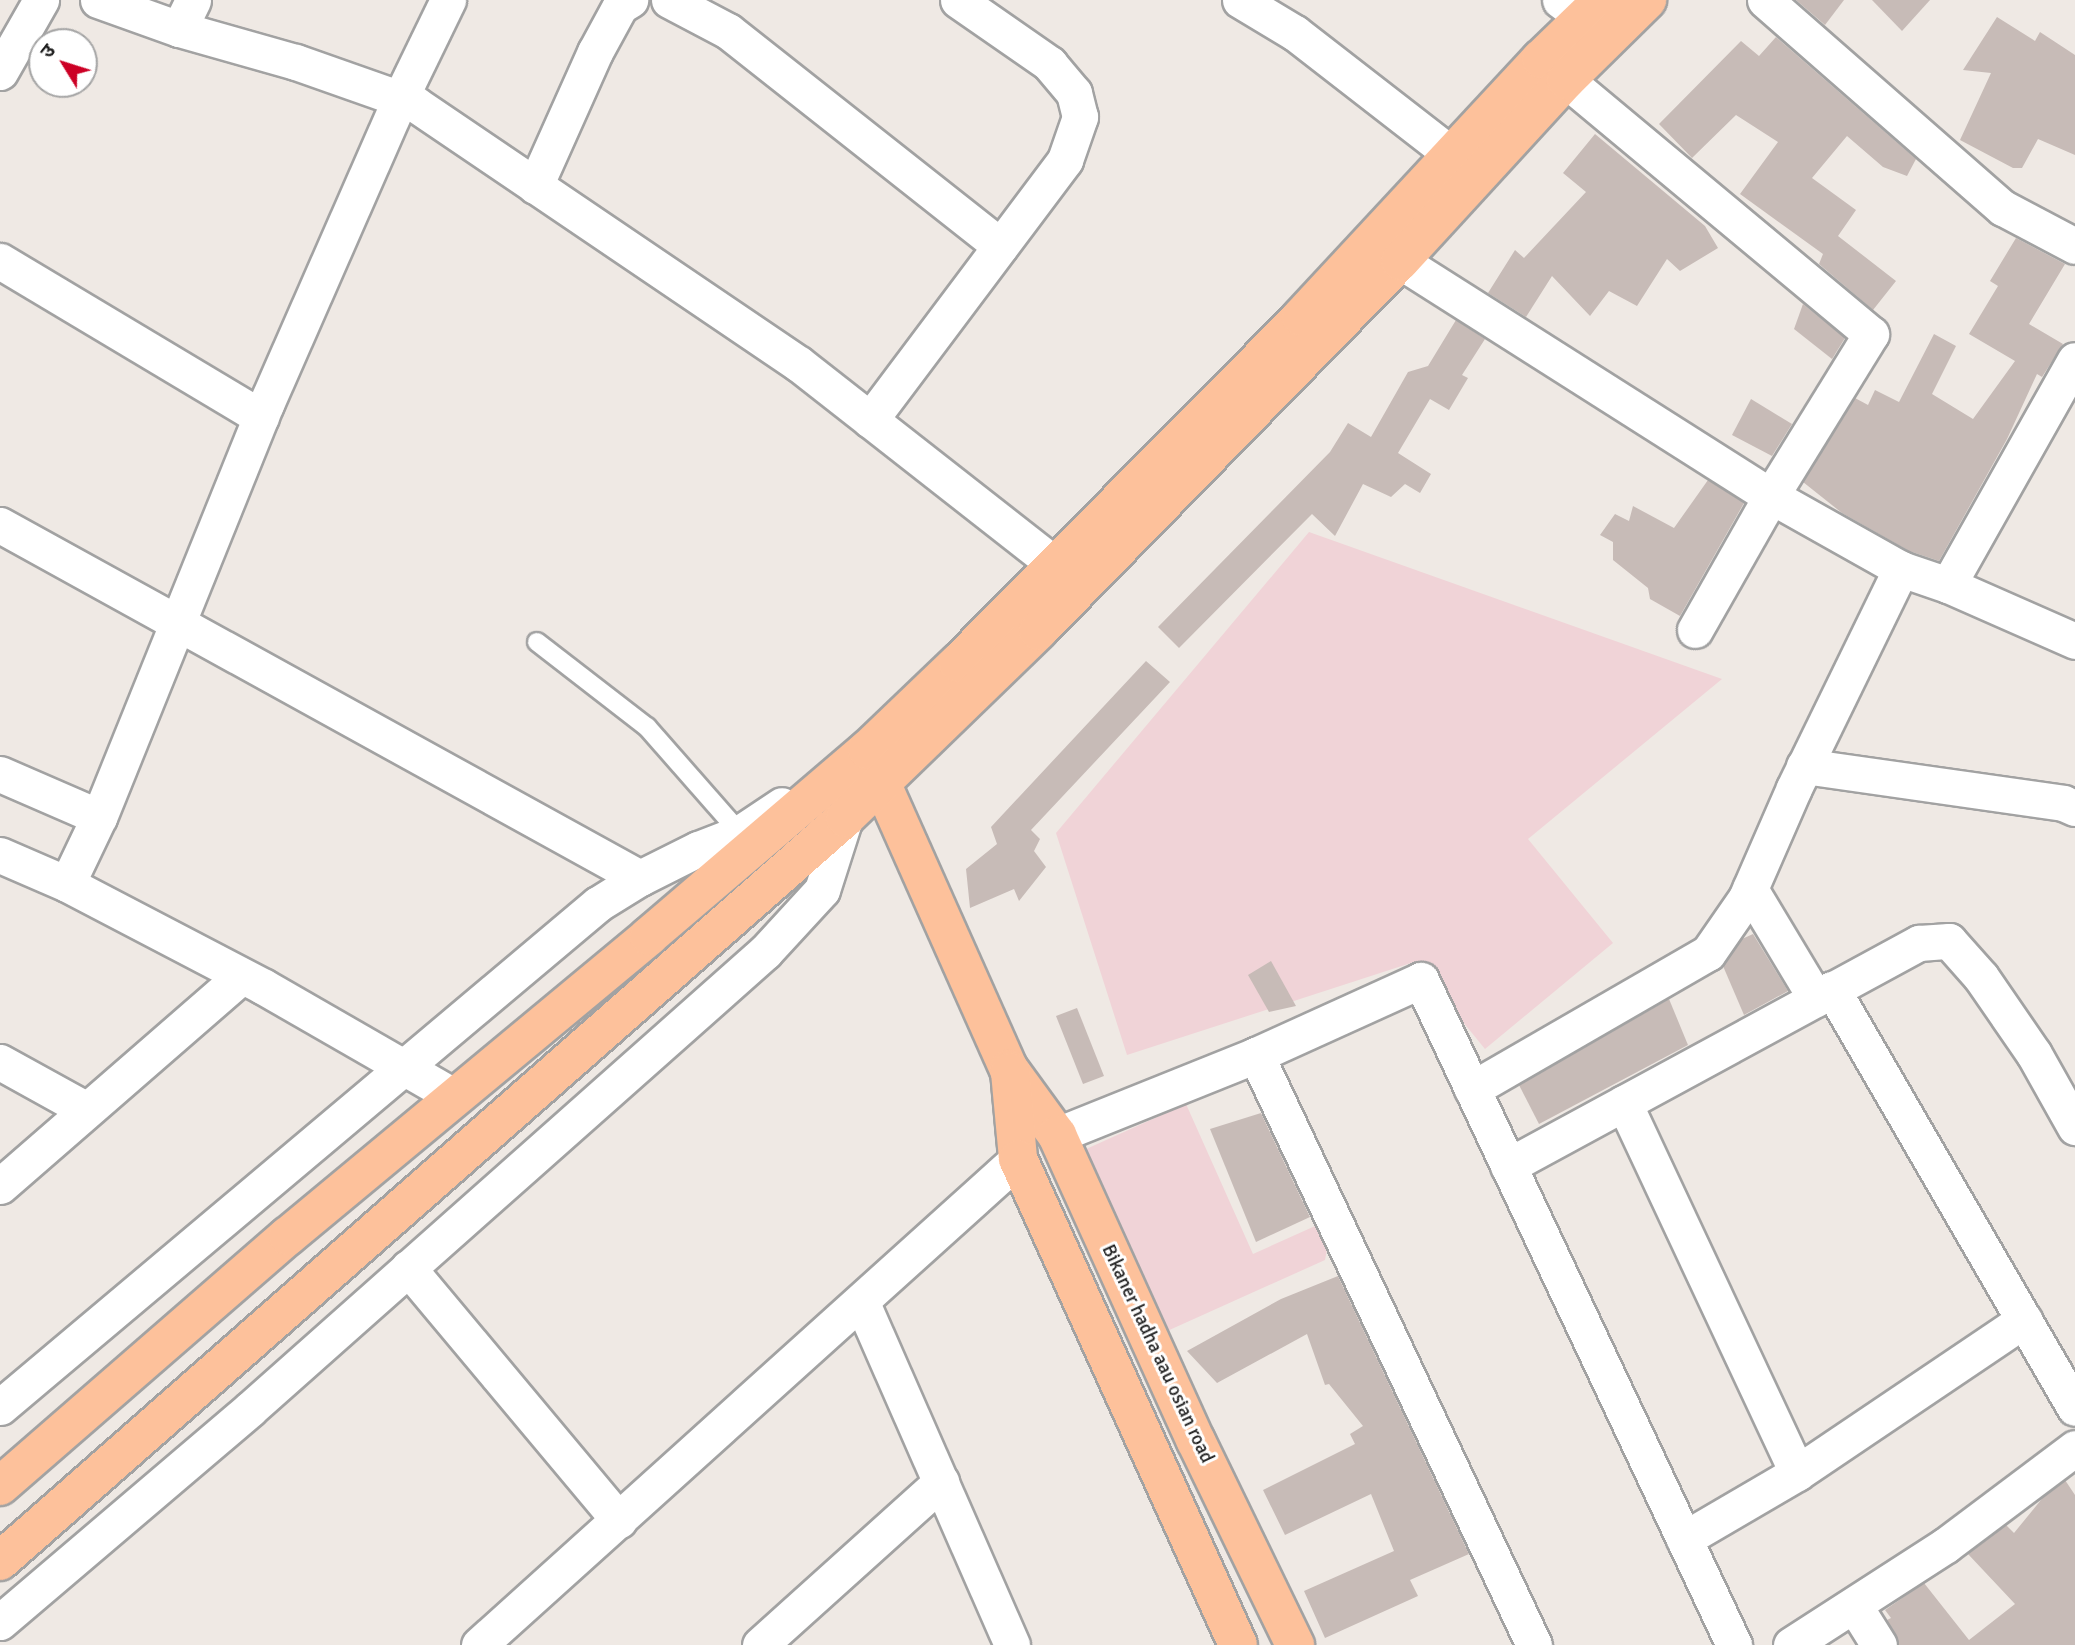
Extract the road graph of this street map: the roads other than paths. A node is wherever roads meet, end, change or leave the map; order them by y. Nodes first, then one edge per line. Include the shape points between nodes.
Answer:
1 (41, 0) edge
2 (98, 0) edge
3 (448, 0) edge
4 (630, 0) edge
5 (669, 0) edge
6 (958, 0) edge
7 (1240, 0) edge
8 (1647, 0) edge
9 (1765, 0) edge
10 (1582, 6) edge
11 (186, 15) edge
12 (0, 72) edge
13 (1566, 80) junction
14 (400, 99) junction
15 (1452, 155) junction
16 (535, 186) junction
17 (1000, 246) junction
18 (2075, 246) edge
19 (0, 261) edge
20 (1400, 261) junction
21 (2075, 360) edge
22 (261, 417) junction
23 (870, 420) junction
24 (1771, 496) junction
25 (0, 526) edge
26 (1055, 565) junction
27 (1901, 569) junction
28 (1948, 585) junction
29 (177, 623) junction
30 (1695, 630) dead end
31 (2075, 641) edge
32 (537, 642) dead end
33 (874, 766) junction
34 (1804, 766) junction
35 (0, 774) edge
36 (2075, 808) edge
37 (99, 817) junction
38 (845, 818) junction
39 (740, 833) junction
40 (0, 855) edge
41 (640, 878) junction
42 (66, 884) junction
43 (1750, 889) junction
44 (242, 976) junction
45 (1824, 994) junction
46 (1256, 1055) junction
47 (0, 1062) edge
48 (404, 1068) junction
49 (1009, 1069) junction
50 (1472, 1088) junction
51 (454, 1097) junction
52 (1623, 1103) junction
53 (87, 1110) junction
54 (2075, 1127) edge
55 (1057, 1135) junction
56 (1018, 1159) junction
57 (1508, 1166) junction
58 (0, 1186) edge
59 (408, 1268) junction
60 (862, 1303) junction
61 (2024, 1320) junction
62 (0, 1407) edge
63 (2075, 1408) edge
64 (2075, 1448) edge
65 (1797, 1473) junction
66 (941, 1482) junction
67 (0, 1486) edge
68 (619, 1520) junction
69 (1684, 1539) junction
70 (0, 1561) edge
71 (1854, 1605) junction
72 (0, 1622) edge
73 (479, 1645) edge
74 (760, 1645) edge
75 (1012, 1645) edge
76 (1238, 1645) edge
77 (1295, 1645) edge
78 (1534, 1645) edge
79 (1734, 1645) edge
80 (1791, 1645) edge
81 (1879, 1645) edge

1 - 12 street
2 - 11 street
3 - 14 street
4 - 16 street via 620,6 595,52
5 - 17 street via 728,31
6 - 17 street via 1051,64 1074,93 1080,117 1065,160
7 - 15 street via 1295,33
8 - 13 main road
9 - 18 street via 2003,208
10 - 15 main road
11 - 14 street via 296,62
13 - 20 main road
13 - 24 street via 1871,334
14 - 16 street via 415,104
14 - 22 street
15 - 26 main road via 1301,317
16 - 23 street via 799,364
17 - 23 street
19 - 22 street
20 - 24 street
20 - 33 main road via 1038,631
21 - 28 street
22 - 29 street
23 - 26 street
24 - 27 street
24 - 30 street
25 - 29 street
26 - 33 main road
27 - 28 street
27 - 34 street
28 - 31 street
29 - 37 street
29 - 41 street
32 - 39 lane via 648,727
33 - 38 main road
33 - 39 street
33 - 49 main road, Bikaner hadha aau osian road
33 - 51 main road
34 - 36 street
34 - 43 street
35 - 37 street
37 - 42 street
38 - 59 street via 821,890 765,952
38 - 70 main road
39 - 41 street
40 - 42 street
41 - 48 street via 598,904
42 - 44 street
43 - 45 street
43 - 50 street via 1708,953
44 - 48 street
44 - 53 street
45 - 52 street
45 - 54 street via 1919,943 1949,940 1981,977 2034,1054
45 - 61 street
46 - 50 street via 1420,980
46 - 55 street
46 - 78 street
47 - 53 street
48 - 51 street
48 - 62 street
49 - 55 main road, Bikaner hadha aau osian road
49 - 56 main road, Bikaner hadha aau osian road
50 - 57 street
51 - 67 main road
52 - 57 street
52 - 65 street
53 - 58 street
55 - 77 main road, Bikaner hadha aau osian road
56 - 60 street
56 - 76 main road, Bikaner hadha aau osian road
57 - 69 street
59 - 68 street
59 - 72 street
60 - 66 street
60 - 68 street
61 - 63 street
61 - 65 street
64 - 71 street via 1946,1545
65 - 69 street
66 - 74 street
66 - 75 street
68 - 73 street
69 - 79 street
71 - 80 street
71 - 81 street

